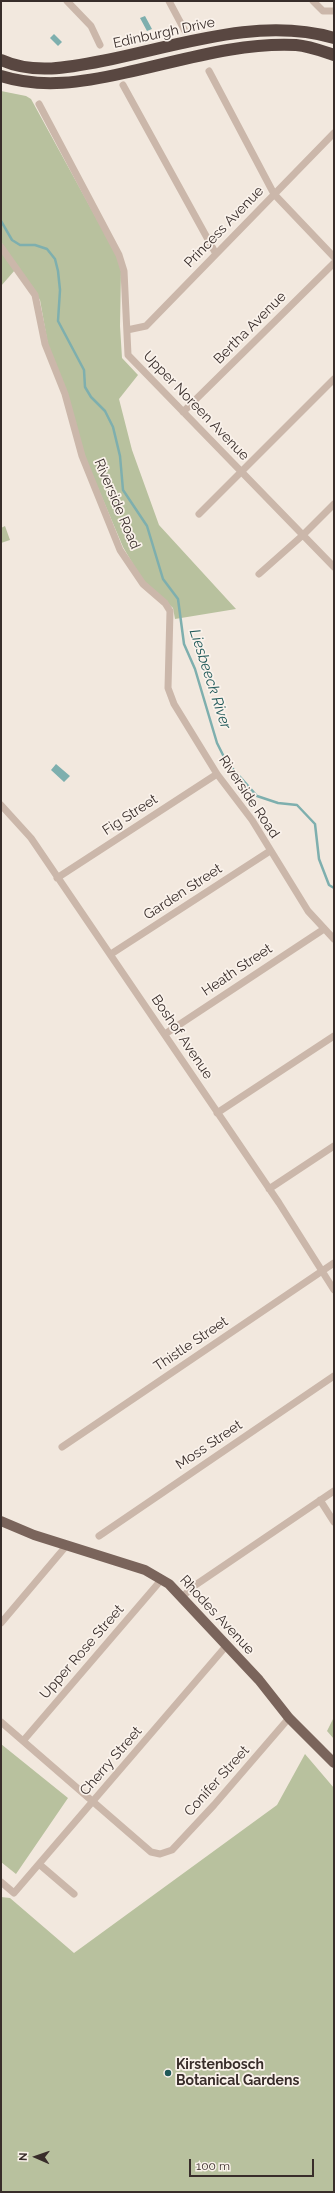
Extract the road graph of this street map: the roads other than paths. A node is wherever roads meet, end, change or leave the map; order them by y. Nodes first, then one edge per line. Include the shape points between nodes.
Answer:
1 (67, 1) edge
2 (169, 1) edge
3 (313, 1) edge
4 (334, 11) edge
5 (185, 30) dead end
6 (334, 38) edge
7 (100, 45) dead end
8 (334, 55) edge
9 (1, 60) edge
10 (209, 71) dead end
11 (1, 76) edge
12 (123, 85) dead end
13 (39, 104) dead end
14 (334, 133) edge
15 (274, 194) junction
16 (1, 247) edge
17 (216, 254) junction
18 (334, 257) edge
19 (334, 263) edge
20 (127, 330) junction
21 (334, 379) edge
22 (183, 412) junction
23 (242, 472) junction
24 (334, 504) edge
25 (199, 514) dead end
26 (303, 535) junction
27 (334, 567) edge
28 (259, 574) dead end
29 (217, 774) junction
30 (1, 805) edge
31 (270, 851) junction
32 (56, 878) junction
33 (324, 929) junction
34 (334, 939) edge
35 (110, 954) junction
36 (165, 1034) junction
37 (334, 1036) edge
38 (217, 1113) junction
39 (334, 1146) edge
40 (269, 1189) junction
41 (334, 1264) edge
42 (322, 1272) junction
43 (334, 1290) edge
44 (334, 1376) edge
45 (62, 1447) dead end
46 (334, 1491) edge
47 (320, 1500) junction
48 (1, 1521) edge
49 (334, 1522) edge
50 (99, 1536) dead end
51 (67, 1545) junction
52 (162, 1579) junction
53 (182, 1597) junction
54 (1, 1623) edge
55 (227, 1645) junction
56 (289, 1718) junction
57 (1, 1722) edge
58 (22, 1742) junction
59 (334, 1763) edge
60 (92, 1803) junction
61 (39, 1864) junction
62 (1, 1882) edge
63 (74, 1894) dead end

1 - 7 street via 91,26
2 - 5 street
3 - 4 street via 323,11
6 - 9 highway, Edinburgh Drive via 298,30 275,29 219,36 65,68 25,67
8 - 11 highway via 297,45 279,45 228,51 71,83 24,82
10 - 15 street
12 - 17 street
13 - 20 street, Upper Noreen Avenue via 119,255 124,271
14 - 15 street, Princess Avenue
15 - 17 street, Princess Avenue
15 - 18 street
16 - 29 street, Riverside Road via 35,295 45,344 65,394 82,456 120,550 143,584 165,602 170,611 169,695
17 - 20 street, Princess Avenue via 146,326
19 - 22 street, Bertha Avenue
20 - 22 street, Upper Noreen Avenue via 128,355
21 - 23 street
22 - 23 street, Upper Noreen Avenue
23 - 25 street
23 - 26 street, Upper Noreen Avenue
24 - 26 street
26 - 27 street, Upper Noreen Avenue
26 - 28 street
29 - 31 street, Riverside Road via 252,820
29 - 32 street, Fig Street
30 - 32 street, Boshof Avenue via 30,838
31 - 33 street, Riverside Road via 308,911
31 - 35 street, Garden Street
32 - 35 street, Boshof Avenue
33 - 34 street, Riverside Road
33 - 36 street, Heath Street
35 - 36 street, Boshof Avenue
36 - 38 street, Boshof Avenue
37 - 38 street
38 - 40 street, Boshof Avenue
39 - 40 street
40 - 42 street, Boshof Avenue
41 - 42 street, Thistle Street
42 - 43 street, Boshof Avenue
42 - 45 street, Thistle Street
44 - 50 street, Moss Street
46 - 47 street
47 - 49 street
47 - 53 street via 194,1586
48 - 51 main road, Rhodes Avenue via 14,1528
51 - 52 main road, Rhodes Avenue via 136,1566
51 - 54 street
52 - 53 main road, Rhodes Avenue
52 - 58 street, Upper Rose Street
53 - 55 main road, Rhodes Avenue
55 - 56 main road, Rhodes Avenue
55 - 60 street, Cherry Street
56 - 59 main road, Rhodes Avenue
56 - 60 street, Conifer Street via 169,1852 151,1852
57 - 58 street
58 - 60 street
60 - 61 street, Cherry Street
61 - 62 street, Cherry Street via 14,1893
61 - 63 street

